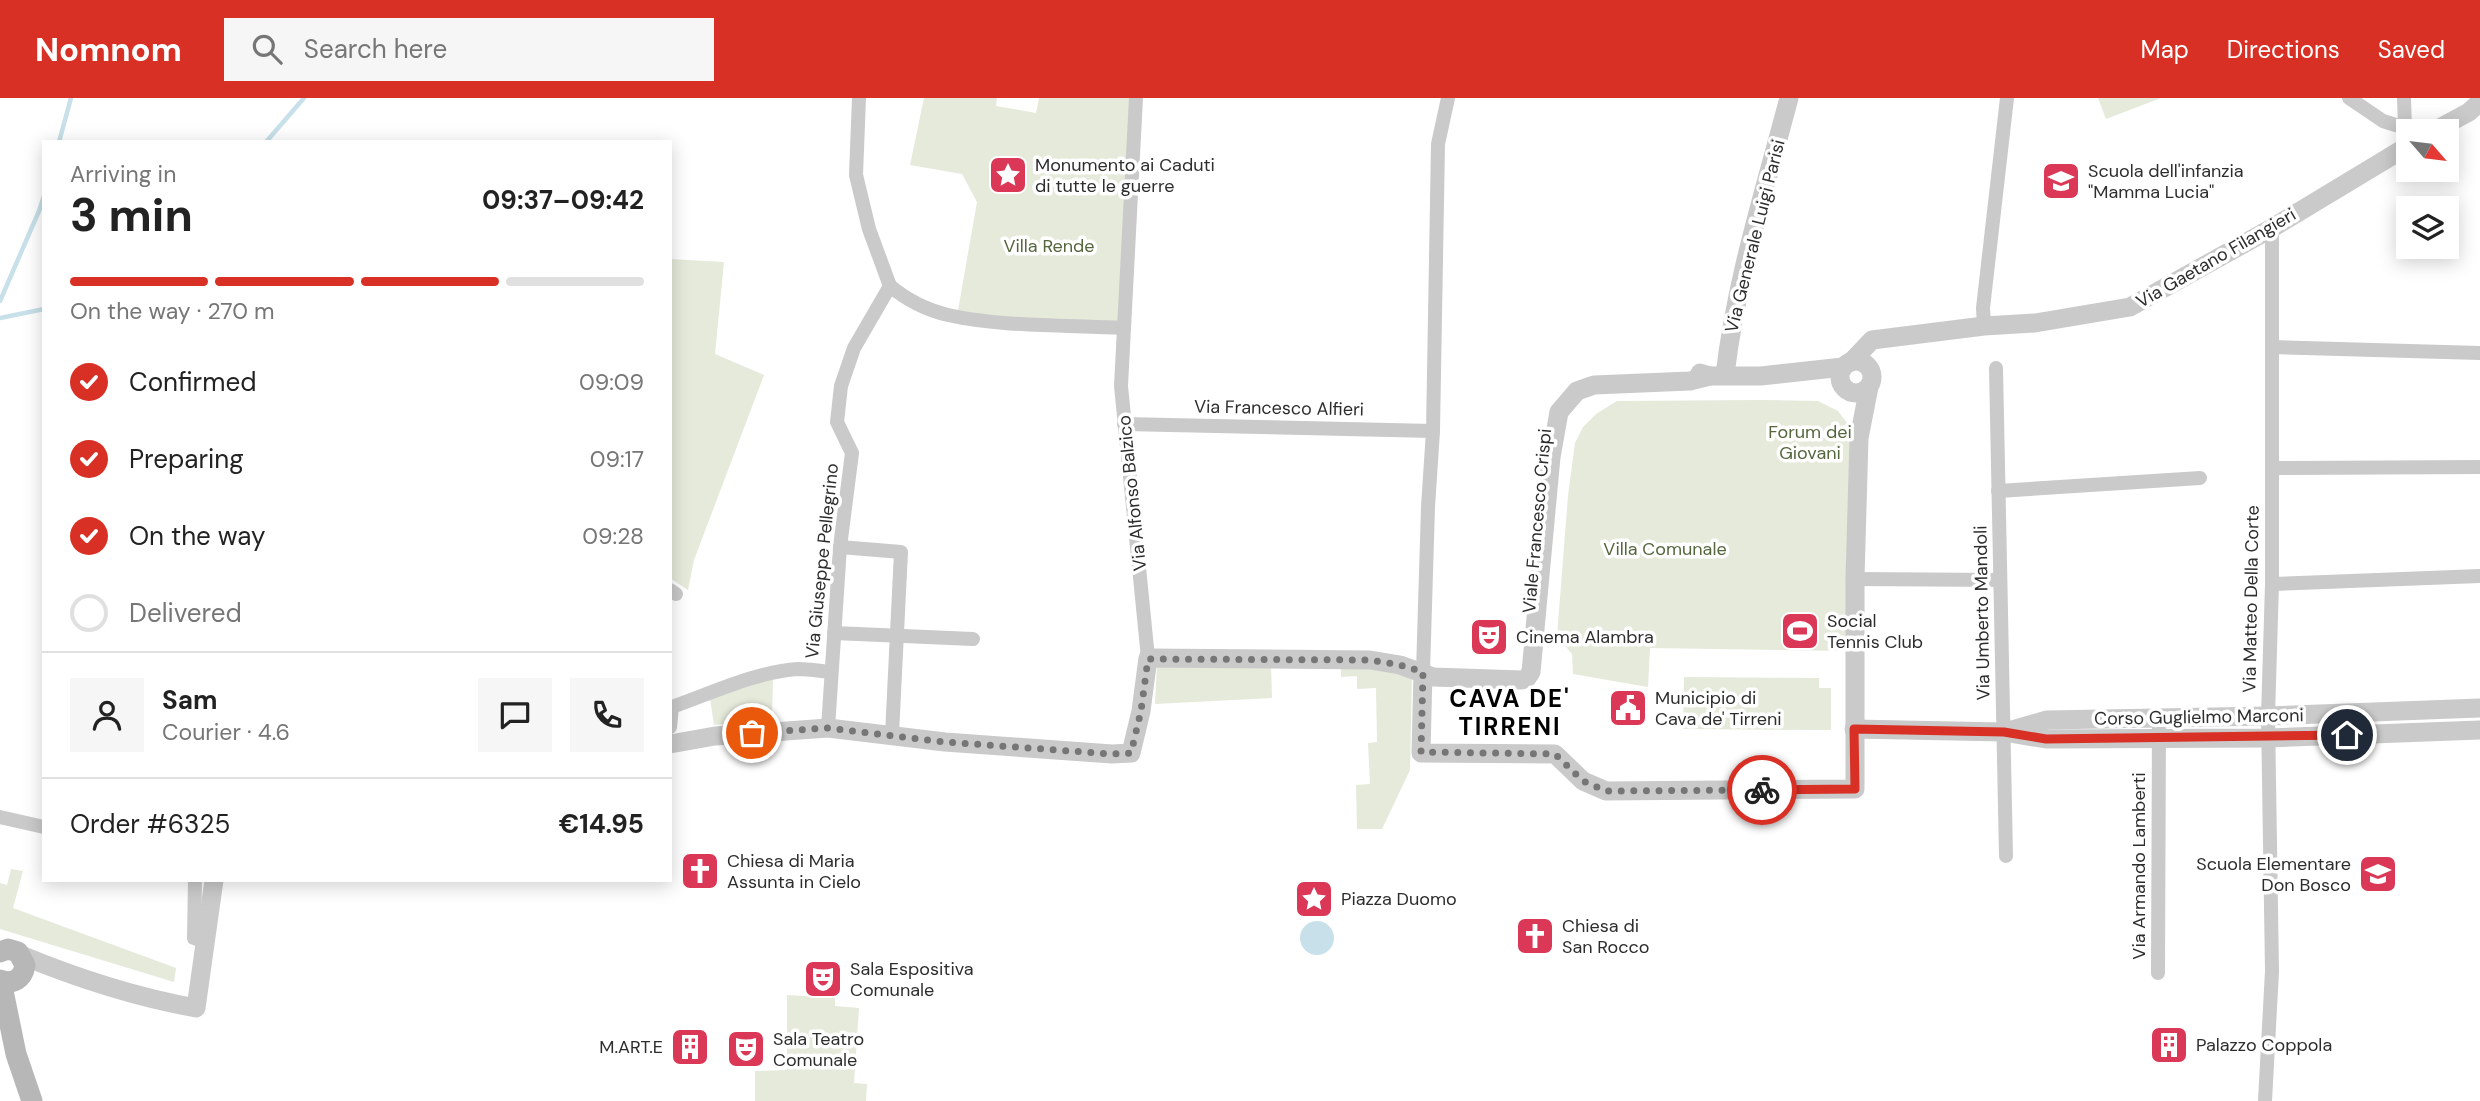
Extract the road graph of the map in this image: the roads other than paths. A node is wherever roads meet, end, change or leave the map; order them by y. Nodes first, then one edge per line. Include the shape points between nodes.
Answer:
1 (859, 98) edge
2 (1136, 98) edge
3 (1447, 98) edge
4 (1789, 98) edge
5 (2007, 98) edge
6 (2348, 98) edge
7 (2403, 98) edge
8 (2476, 108) edge
9 (2405, 119) edge
10 (2456, 119) edge
11 (2396, 129) edge
12 (2396, 143) edge
13 (2272, 228) junction
14 (890, 286) junction
15 (1984, 326) junction
16 (1123, 328) junction
17 (2272, 347) junction
18 (2480, 353) edge
19 (1847, 365) junction
20 (1996, 368) dead end
21 (1802, 372) junction
22 (1717, 375) junction
23 (1869, 387) junction
24 (1845, 390) junction
25 (1124, 425) junction
26 (1433, 431) junction
27 (1859, 438) junction
28 (2480, 467) edge
29 (2272, 468) junction
30 (2200, 478) dead end
31 (1998, 491) junction
32 (840, 547) junction
33 (2480, 576) edge
34 (1855, 579) junction
35 (2000, 580) junction
36 (2272, 584) junction
37 (834, 633) junction
38 (897, 635) junction
39 (973, 639) dead end
40 (1148, 659) junction
41 (831, 671) junction
42 (1423, 672) junction
43 (672, 707) edge
44 (2480, 708) edge
45 (2268, 716) junction
46 (2159, 718) junction
47 (828, 728) junction
48 (1854, 729) junction
49 (2480, 730) edge
50 (2004, 732) junction
51 (892, 734) junction
52 (2269, 737) junction
53 (2158, 738) junction
54 (672, 744) edge
55 (0, 817) edge
56 (42, 827) edge
57 (2006, 856) dead end
58 (195, 882) edge
59 (214, 882) edge
60 (205, 942) junction
61 (8, 965) edge
62 (2158, 973) dead end
63 (32, 1101) edge
64 (2265, 1101) edge

1 - 14 street via 856,175
2 - 16 street, Via Alfonso Balzico
3 - 26 street via 1438,144
4 - 22 street, Via Generale Luigi Parisi
5 - 15 street
6 - 11 street
7 - 9 street
8 - 10 street
12 - 13 street, Via Gaetano Filangieri
13 - 15 street, Via Gaetano Filangieri via 2130,307 2035,323
13 - 17 street, Via Matteo Della Corte
14 - 16 street via 907,300 947,315
14 - 32 street, Via Giuseppe Pellegrino via 854,348 841,386 837,422 852,453
15 - 19 street, Via Gaetano Filangieri via 1872,340
16 - 25 street, Via Alfonso Balzico
17 - 18 street
17 - 29 street, Via Matteo Della Corte
19 - 21 street, Viale Francesco Crispi
19 - 23 street via 1861,362 1869,368
19 - 24 street via 1840,375
20 - 31 street, Via Umberto Mandoli
21 - 22 street, Viale Francesco Crispi
21 - 24 street, Viale Francesco Crispi
22 - 42 street, Viale Francesco Crispi via 1691,371 1591,373 1558,394 1544,428 1525,660 1515,670 1433,667
22 - 42 street, Viale Francesco Crispi via 1690,382 1594,385 1577,391 1559,412 1551,457 1531,671 1522,680 1433,677
23 - 24 street via 1861,393
23 - 27 street
24 - 27 street
25 - 26 street, Via Francesco Alfieri
25 - 40 street, Via Alfonso Balzico
26 - 42 street
27 - 34 street
28 - 29 street
29 - 36 street, Via Matteo Della Corte
30 - 31 street
31 - 35 street, Via Umberto Mandoli
32 - 37 street, Via Giuseppe Pellegrino
32 - 38 street via 901,552
33 - 36 street
34 - 35 street
34 - 48 street
35 - 50 street, Via Umberto Mandoli
36 - 45 street, Via Matteo Della Corte
37 - 38 street
37 - 41 street, Via Giuseppe Pellegrino
38 - 39 street
38 - 51 street
40 - 42 street via 1370,660
40 - 51 street, Via Alfonso Balzico via 1131,753 945,742
41 - 43 street via 798,669 745,681
41 - 47 street, Via Giuseppe Pellegrino
42 - 48 street via 1421,752 1555,754 1583,781 1606,791 1855,789
44 - 45 street, Corso Guglielmo Marconi
45 - 46 street, Corso Guglielmo Marconi
45 - 52 street, Via Matteo Della Corte
46 - 50 street, Corso Guglielmo Marconi via 2047,720
46 - 53 street, Via Armando Lamberti
47 - 51 street
47 - 54 street
48 - 50 street, Corso Guglielmo Marconi
49 - 52 street, Corso Guglielmo Marconi
50 - 53 street, Corso Guglielmo Marconi via 2046,739
50 - 57 street, Via Umberto Mandoli
52 - 53 street, Corso Guglielmo Marconi
52 - 64 street, Via Matteo Della Corte via 2272,971
53 - 62 street, Via Armando Lamberti
55 - 56 street
58 - 60 street via 194,938
59 - 60 street
60 - 61 street via 196,1008
61 - 63 main road via 7,1015

